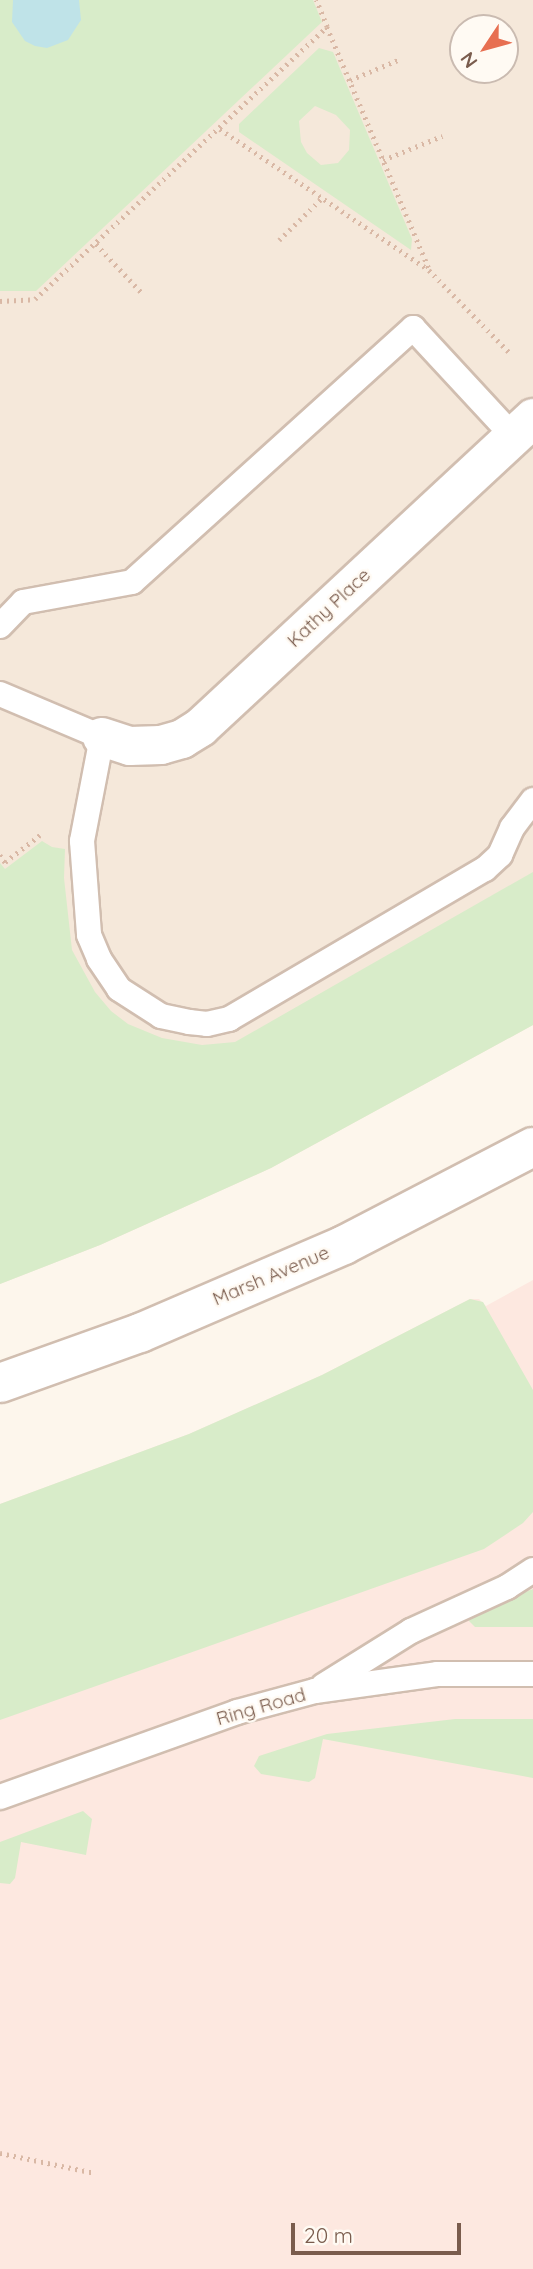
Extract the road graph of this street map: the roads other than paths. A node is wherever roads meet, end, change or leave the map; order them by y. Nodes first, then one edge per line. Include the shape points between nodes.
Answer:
1 (523, 427) edge
2 (0, 626) edge
3 (0, 694) edge
4 (102, 737) junction
5 (533, 800) edge
6 (533, 1149) edge
7 (0, 1383) edge
8 (533, 1570) edge
9 (533, 1674) edge
10 (315, 1691) junction
11 (0, 1797) edge

1 - 2 lane via 413,328 132,582 23,602
1 - 4 street, Kathy Place via 201,727 161,745 130,746
3 - 4 lane
4 - 5 lane via 82,841 89,934 119,989 161,1016 189,1022 229,1019 485,869 500,855 512,828
6 - 7 street, Marsh Avenue via 344,1245 140,1333
8 - 10 lane via 411,1632
9 - 10 lane, Ring Road via 437,1674
10 - 11 lane, Ring Road via 237,1712

